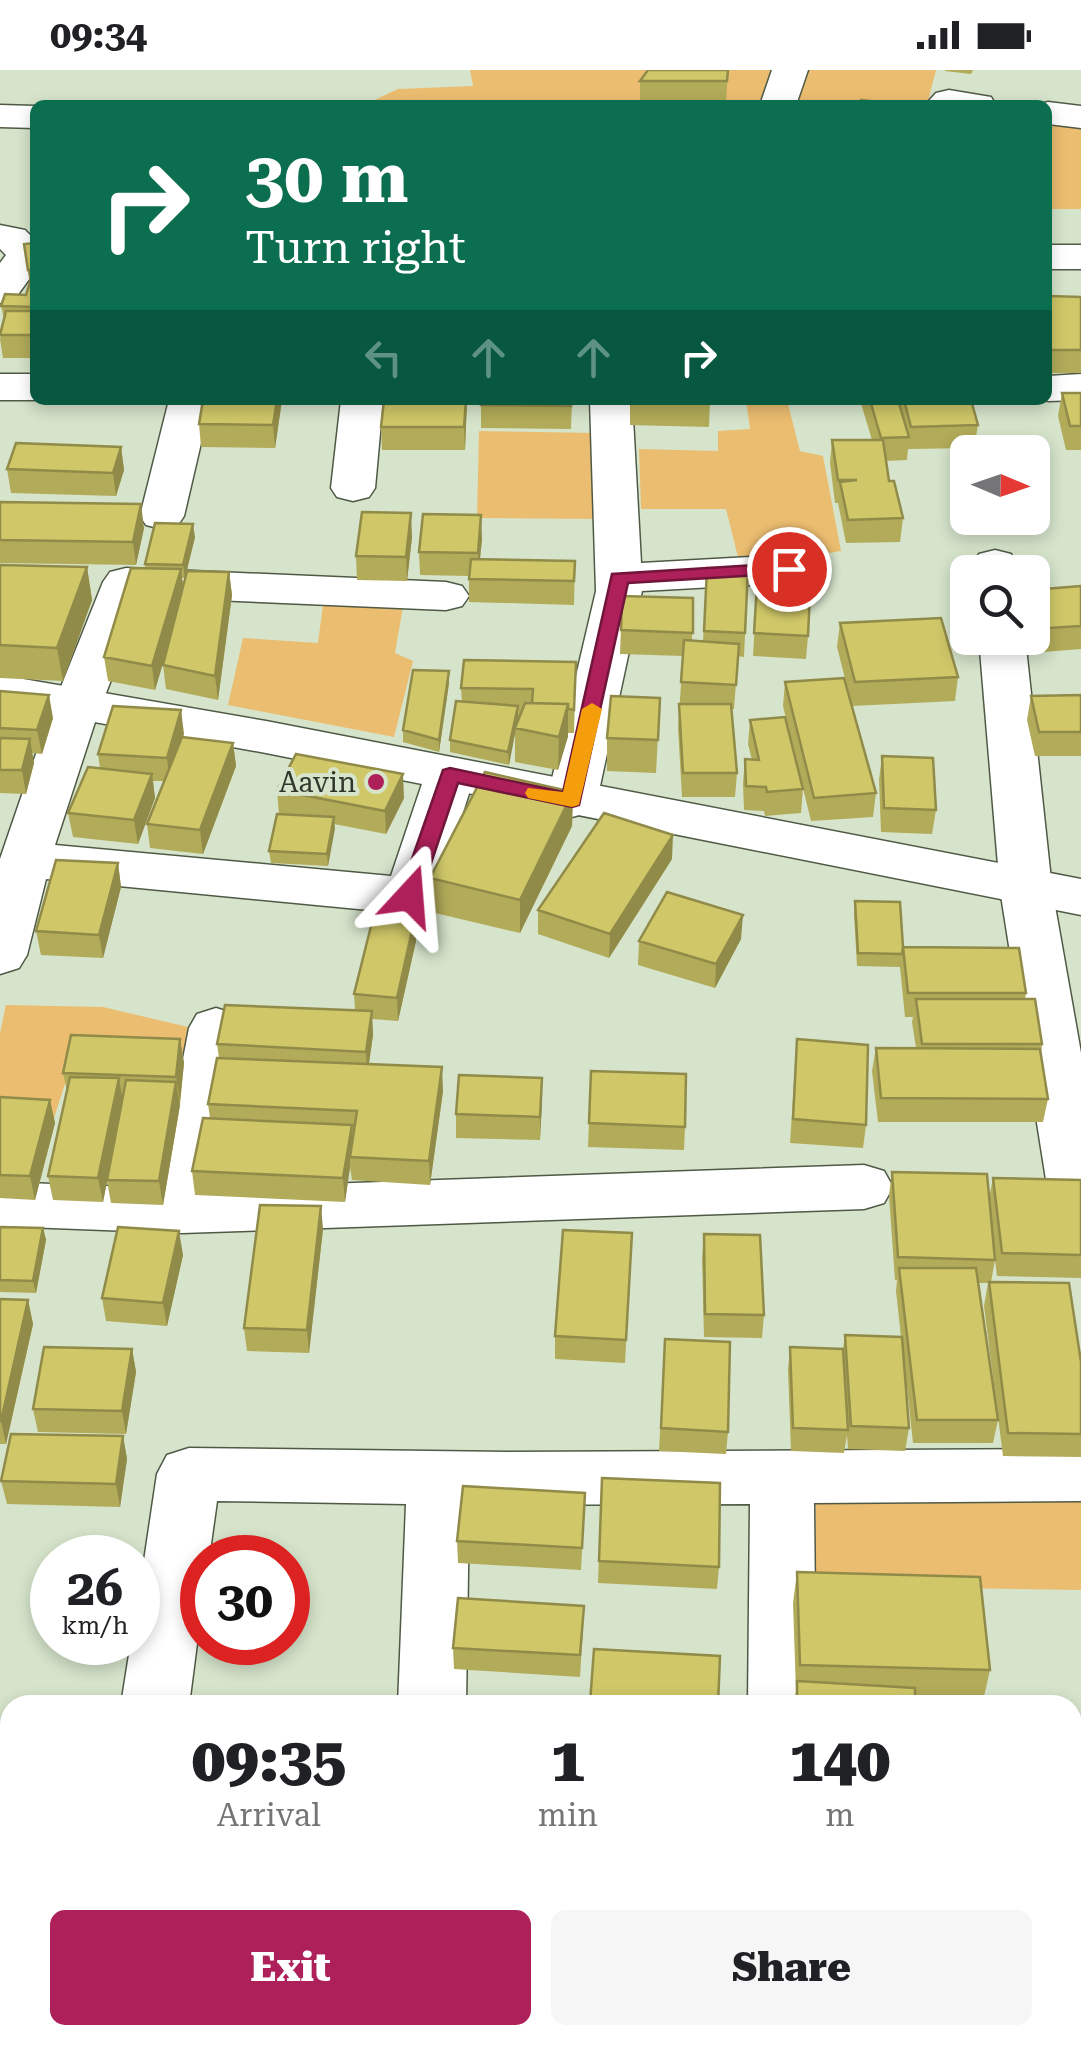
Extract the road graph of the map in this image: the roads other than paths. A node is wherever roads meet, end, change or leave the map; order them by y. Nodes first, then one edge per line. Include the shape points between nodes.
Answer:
1 (790, 70) edge
2 (780, 100) edge
3 (1052, 114) edge
4 (0, 116) edge
5 (30, 117) edge
6 (1081, 117) edge
7 (21, 248) edge
8 (1052, 257) edge
9 (1081, 257) edge
10 (0, 291) edge
11 (0, 387) edge
12 (30, 387) edge
13 (1052, 388) edge
14 (1081, 388) edge
15 (189, 405) edge
16 (361, 405) edge
17 (611, 405) edge
18 (353, 488) dead end
19 (162, 516) dead end
20 (789, 569) edge
21 (618, 578) junction
22 (446, 596) dead end
23 (1004, 655) edge
24 (0, 690) edge
25 (76, 704) junction
26 (450, 775) junction
27 (572, 800) junction
28 (26, 860) junction
29 (1026, 889) junction
30 (1081, 897) edge
31 (0, 954) edge
32 (216, 1028) edge
33 (1081, 1186) edge
34 (864, 1187) dead end
35 (0, 1204) edge
36 (182, 1211) junction
37 (1081, 1474) edge
38 (782, 1475) junction
39 (438, 1479) junction
40 (156, 1695) edge
41 (432, 1695) edge
42 (782, 1695) edge

1 - 2 street
3 - 6 street
4 - 5 street
7 - 10 street
8 - 9 street
11 - 12 street
13 - 14 street
15 - 19 street
16 - 18 street
17 - 21 street
20 - 21 street
21 - 27 street
22 - 25 street via 126,582
23 - 29 street
24 - 25 street
25 - 26 street
25 - 28 street
26 - 27 street
26 - 28 street via 410,896
27 - 29 street
28 - 31 street
29 - 30 street
29 - 33 street
32 - 36 street
34 - 36 street
35 - 36 street
37 - 38 street
38 - 39 street
38 - 42 street
39 - 40 street via 189,1474
39 - 41 street

